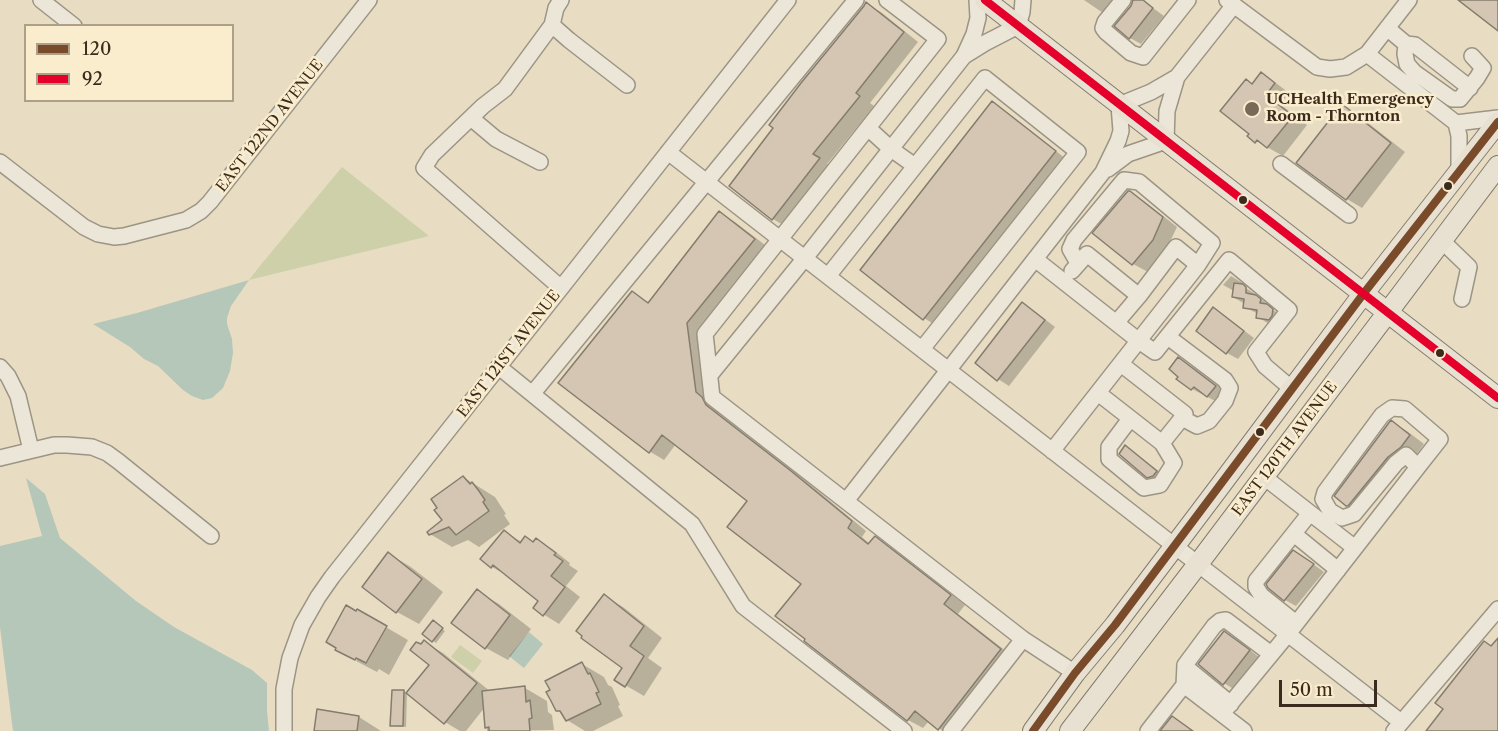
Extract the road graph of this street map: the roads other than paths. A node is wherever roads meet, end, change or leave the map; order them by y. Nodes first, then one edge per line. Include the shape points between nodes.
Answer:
1 (41, 0) edge
2 (369, 0) edge
3 (561, 0) edge
4 (856, 0) edge
5 (887, 0) edge
6 (977, 0) edge
7 (985, 0) edge
8 (1023, 0) edge
9 (1123, 0) edge
10 (1188, 0) edge
11 (1409, 0) edge
12 (786, 1) edge
13 (1230, 3) edge
14 (71, 24) edge
15 (552, 25) junction
16 (1018, 26) junction
17 (1387, 28) junction
18 (1406, 44) junction
19 (1367, 54) junction
20 (964, 56) junction
21 (1472, 56) dead end
22 (1177, 77) junction
23 (627, 85) dead end
24 (1470, 88) junction
25 (1119, 105) junction
26 (471, 118) junction
27 (1498, 120) edge
28 (1456, 123) junction
29 (868, 128) junction
30 (1166, 141) junction
31 (891, 148) junction
32 (668, 152) junction
33 (0, 162) edge
34 (540, 162) dead end
35 (1281, 164) dead end
36 (915, 166) junction
37 (1498, 166) edge
38 (1103, 172) junction
39 (1459, 172) junction
40 (707, 182) junction
41 (1349, 215) dead end
42 (780, 239) junction
43 (1441, 240) junction
44 (805, 258) junction
45 (1035, 259) junction
46 (1078, 263) junction
47 (1198, 265) junction
48 (828, 276) junction
49 (1063, 281) junction
50 (561, 288) junction
51 (1364, 293) junction
52 (1139, 296) junction
53 (1462, 299) dead end
54 (1388, 313) junction
55 (1116, 323) junction
56 (1168, 337) junction
57 (1139, 341) junction
58 (922, 349) junction
59 (1120, 364) junction
60 (0, 367) edge
61 (499, 367) junction
62 (949, 370) junction
63 (710, 375) junction
64 (1292, 389) junction
65 (533, 393) junction
66 (1098, 393) junction
67 (1498, 398) edge
68 (1130, 418) junction
69 (1182, 418) junction
70 (1162, 443) junction
71 (31, 450) junction
72 (1052, 451) junction
73 (0, 458) edge
74 (1418, 466) junction
75 (1264, 477) junction
76 (846, 501) junction
77 (1310, 513) junction
78 (1294, 534) junction
79 (212, 536) dead end
80 (1174, 546) junction
81 (1355, 548) junction
82 (1198, 564) junction
83 (1338, 570) junction
84 (1498, 609) edge
85 (1292, 628) junction
86 (1023, 639) junction
87 (1271, 654) junction
88 (1185, 665) junction
89 (1075, 673) junction
90 (1184, 685) junction
91 (1227, 709) junction
92 (1398, 727) edge
93 (284, 731) edge
94 (904, 731) edge
95 (951, 731) edge
96 (1033, 731) edge
97 (1070, 731) edge
98 (1148, 731) edge
99 (1245, 731) edge

1 - 14 street
2 - 33 street, EAST 122ND AVENUE via 210,202 186,220 124,236 98,234
3 - 15 street
4 - 40 street
5 - 29 street via 938,39
6 - 20 street via 978,18
7 - 16 main road
8 - 16 street
9 - 10 street via 1103,27 1131,53 1143,57
11 - 17 street
12 - 32 street, EAST 121ST AVENUE
13 - 19 street via 1317,67 1346,67
13 - 22 street
15 - 23 street
15 - 26 street via 505,89
16 - 20 street
16 - 25 main road
17 - 18 street
17 - 19 street
18 - 24 street via 1415,45
18 - 24 street via 1407,64 1452,99 1460,99
19 - 28 street
20 - 31 street
21 - 24 street via 1483,68
22 - 25 street
22 - 30 street via 1167,111
25 - 30 main road
25 - 38 street via 1121,131
26 - 34 street via 496,139
26 - 50 street via 432,155 424,168
27 - 28 street
27 - 39 main road, EAST 120TH AVENUE
28 - 39 street
29 - 31 street
29 - 42 street
30 - 38 street via 1128,154
30 - 51 main road
31 - 36 street
31 - 44 street
32 - 40 street
32 - 50 street, EAST 121ST AVENUE
35 - 41 street
36 - 48 street
36 - 58 street via 985,78 1078,152
37 - 43 main road, EAST 120TH AVENUE
38 - 45 street
39 - 51 main road, EAST 120TH AVENUE
40 - 42 street
40 - 65 street
42 - 44 street
42 - 63 street via 705,334
43 - 53 street via 1469,267
43 - 54 main road, EAST 120TH AVENUE
44 - 48 street
44 - 63 street
45 - 49 street
45 - 62 street
46 - 47 street via 1070,249 1074,240 1124,180 1139,182 1212,243
46 - 49 street
46 - 52 street via 1087,254
47 - 52 street via 1176,247
47 - 57 street
48 - 58 street
49 - 55 street
50 - 61 street, EAST 121ST AVENUE
51 - 54 main road
51 - 64 main road, EAST 120TH AVENUE
52 - 55 street
54 - 67 main road
54 - 75 main road, EAST 120TH AVENUE
55 - 57 street
56 - 57 street via 1155,352
56 - 64 street via 1229,260 1288,310 1256,352 1264,366
56 - 69 street via 1225,380 1230,388 1209,422 1197,426
57 - 59 street
58 - 62 street
59 - 66 street
59 - 69 street via 1185,414
60 - 71 street via 18,396
61 - 65 street
61 - 93 street, EAST 121ST AVENUE via 332,577 308,613 290,658 284,689
62 - 72 street
62 - 76 street
63 - 76 street via 712,397
64 - 80 main road, EAST 120TH AVENUE
65 - 94 street via 692,524 743,606
66 - 68 street
66 - 72 street
68 - 70 street
68 - 70 street via 1109,447 1109,459 1144,488 1160,485 1174,463
69 - 70 street
71 - 73 street
71 - 79 street via 67,445 107,453
72 - 80 street
74 - 74 street via 1440,439 1405,409 1392,408 1382,415 1323,499 1330,511 1342,518 1354,514 1406,455
74 - 81 street
75 - 77 street
75 - 82 main road, EAST 120TH AVENUE
76 - 86 street
77 - 78 street
77 - 81 street
78 - 83 street
78 - 85 street via 1256,581 1261,595
80 - 82 street
80 - 89 main road, EAST 120TH AVENUE
81 - 83 street
82 - 85 street
82 - 97 main road, EAST 120TH AVENUE
83 - 85 street
84 - 92 street
85 - 87 street
85 - 92 street
86 - 89 street
86 - 95 street
87 - 88 street via 1227,620 1214,626
87 - 91 street
88 - 90 street
88 - 91 street
89 - 96 main road, EAST 120TH AVENUE
90 - 91 street
90 - 98 street
91 - 99 street

